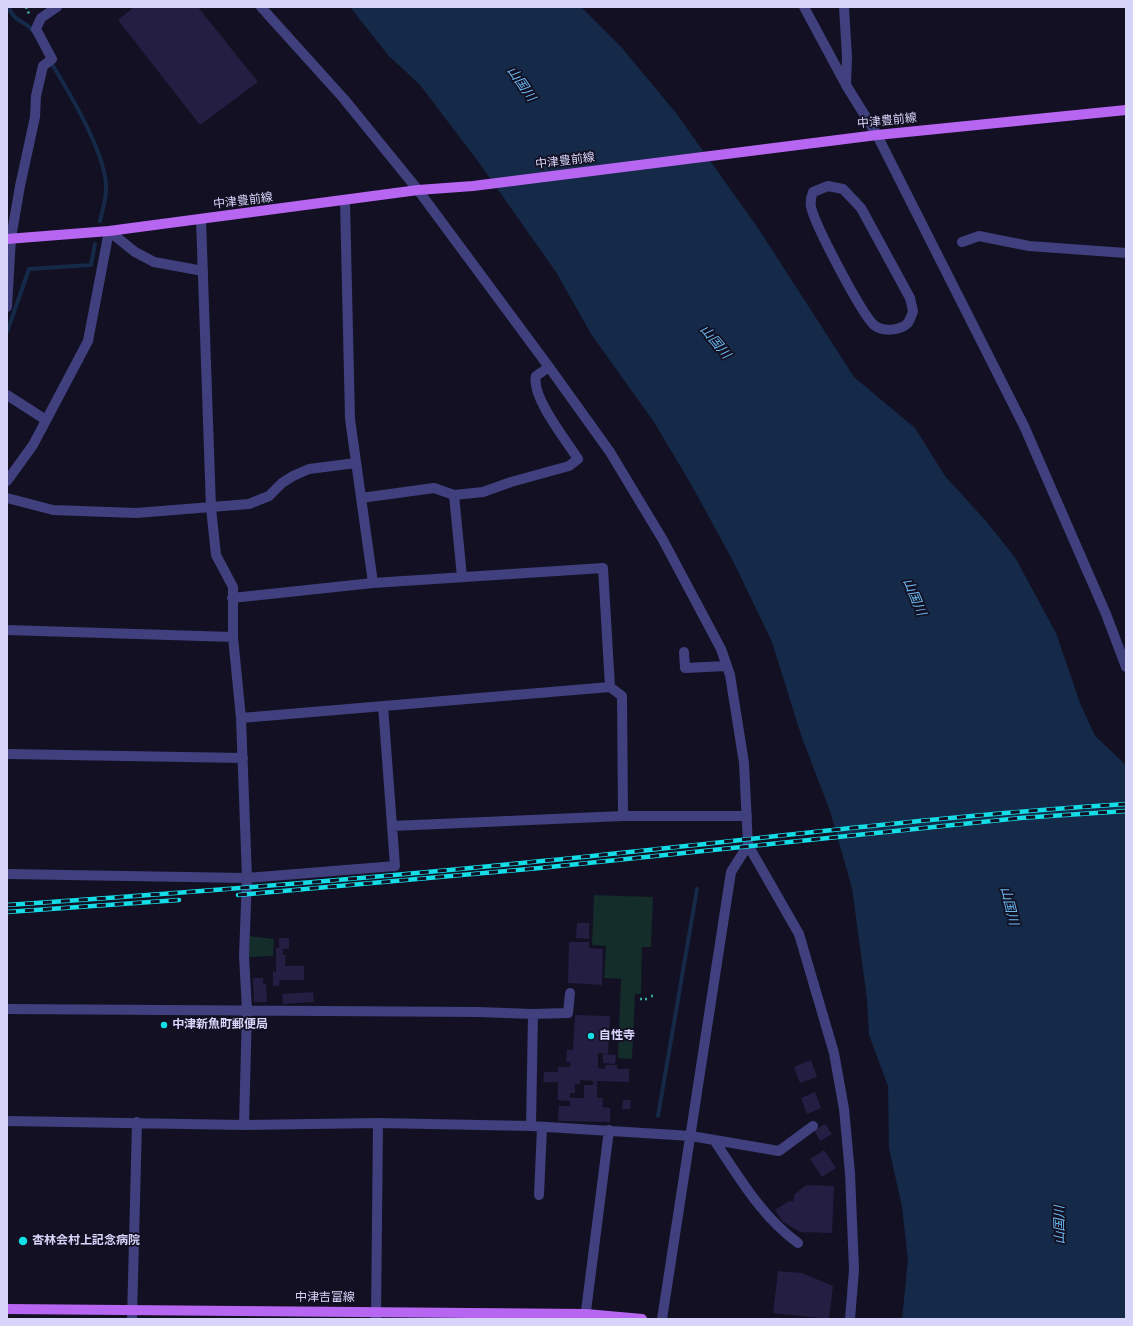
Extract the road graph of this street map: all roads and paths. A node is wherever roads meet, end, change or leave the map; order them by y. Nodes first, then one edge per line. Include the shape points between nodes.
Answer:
1 (57, 7) edge
2 (261, 7) edge
3 (804, 7) edge
4 (844, 7) edge
5 (846, 85) junction
6 (1126, 110) edge
7 (877, 135) junction
8 (418, 190) junction
9 (345, 201) junction
10 (201, 219) junction
11 (109, 231) junction
12 (9, 239) edge
13 (962, 242) dead end
14 (1126, 253) edge
15 (203, 272) junction
16 (7, 307) edge
17 (873, 324) joint
18 (549, 367) junction
19 (7, 395) edge
20 (46, 420) junction
21 (356, 463) junction
22 (7, 481) edge
23 (454, 495) junction
24 (7, 498) edge
25 (361, 498) junction
26 (211, 508) junction
27 (462, 577) junction
28 (373, 583) junction
29 (232, 598) junction
30 (7, 630) edge
31 (233, 637) junction
32 (684, 652) dead end
33 (727, 666) junction
34 (1126, 667) edge
35 (610, 687) junction
36 (383, 706) junction
37 (241, 718) junction
38 (7, 754) edge
39 (243, 758) junction
40 (623, 816) junction
41 (747, 816) junction
42 (392, 826) junction
43 (748, 845) junction
44 (7, 874) edge
45 (247, 878) junction
46 (570, 993) dead end
47 (651, 996) dead end
48 (655, 996) dead end
49 (640, 999) dead end
50 (647, 999) dead end
51 (7, 1009) edge
52 (247, 1010) junction
53 (532, 1014) junction
54 (7, 1120) edge
55 (137, 1122) junction
56 (378, 1123) junction
57 (244, 1125) junction
58 (531, 1126) junction
59 (542, 1126) junction
60 (813, 1126) dead end
61 (609, 1130) junction
62 (691, 1136) junction
63 (714, 1140) junction
64 (539, 1195) dead end
65 (798, 1243) dead end
66 (7, 1309) edge
67 (132, 1314) edge
68 (376, 1315) edge
69 (585, 1317) edge
70 (642, 1319) edge
71 (662, 1319) edge
72 (850, 1319) edge

1 - 12 street via 41,18 36,29 52,59 43,66
2 - 8 street via 344,99
3 - 5 street
4 - 5 street
5 - 7 street
6 - 7 main road, 中津豊前線
7 - 8 main road, 中津豊前線 via 473,186
7 - 34 street via 1040,458
8 - 9 main road, 中津豊前線
8 - 18 street
9 - 10 main road, 中津豊前線
9 - 21 street via 350,419
10 - 11 main road, 中津豊前線
10 - 15 street
11 - 12 main road, 中津豊前線
11 - 15 street via 135,252 154,262
11 - 20 street via 88,341
12 - 16 street
13 - 14 street via 979,236 1029,246
15 - 26 street
17 - 17 street via 818,226 811,207 811,198 816,190 836,186 850,194 861,208 910,298 913,312 905,325 890,330 879,329
18 - 23 street via 536,376 534,384 539,398 578,459 569,466 483,492
18 - 33 street via 610,452 655,527 721,649
19 - 20 street
20 - 22 street via 33,445
21 - 25 street
21 - 26 street via 309,469 282,483 269,496 258,502
23 - 25 street via 434,488
23 - 27 street
24 - 26 street via 60,510 136,513
25 - 28 street
26 - 29 street via 216,555 233,587
27 - 28 street
27 - 35 street via 603,568
28 - 29 street
29 - 31 street
30 - 31 street
31 - 37 street
32 - 33 street via 685,668
33 - 41 street via 744,763
35 - 36 street
35 - 40 street via 622,696
36 - 37 street
36 - 42 street
37 - 39 street
38 - 39 street
39 - 45 street
40 - 41 street
40 - 42 street
41 - 43 street
42 - 45 street via 395,866
43 - 62 street via 731,872
43 - 72 street via 799,934 834,1053 844,1109 850,1173 854,1270
44 - 45 street
45 - 52 street via 244,956
46 - 53 street via 568,1013
47 - 48 path
49 - 50 path
51 - 52 street
52 - 53 street
52 - 57 street
53 - 58 street
54 - 55 street
55 - 57 street
55 - 67 street
56 - 57 street
56 - 58 street
56 - 68 street
58 - 59 street
59 - 61 street
59 - 64 street
60 - 63 street via 779,1151
61 - 62 street
61 - 69 street
62 - 63 street
62 - 71 street
63 - 65 street via 751,1197 780,1230
66 - 67 main road, 中津吉富線
67 - 68 main road, 中津吉富線
68 - 69 main road, 中津吉富線
69 - 70 main road, 中津吉富線

